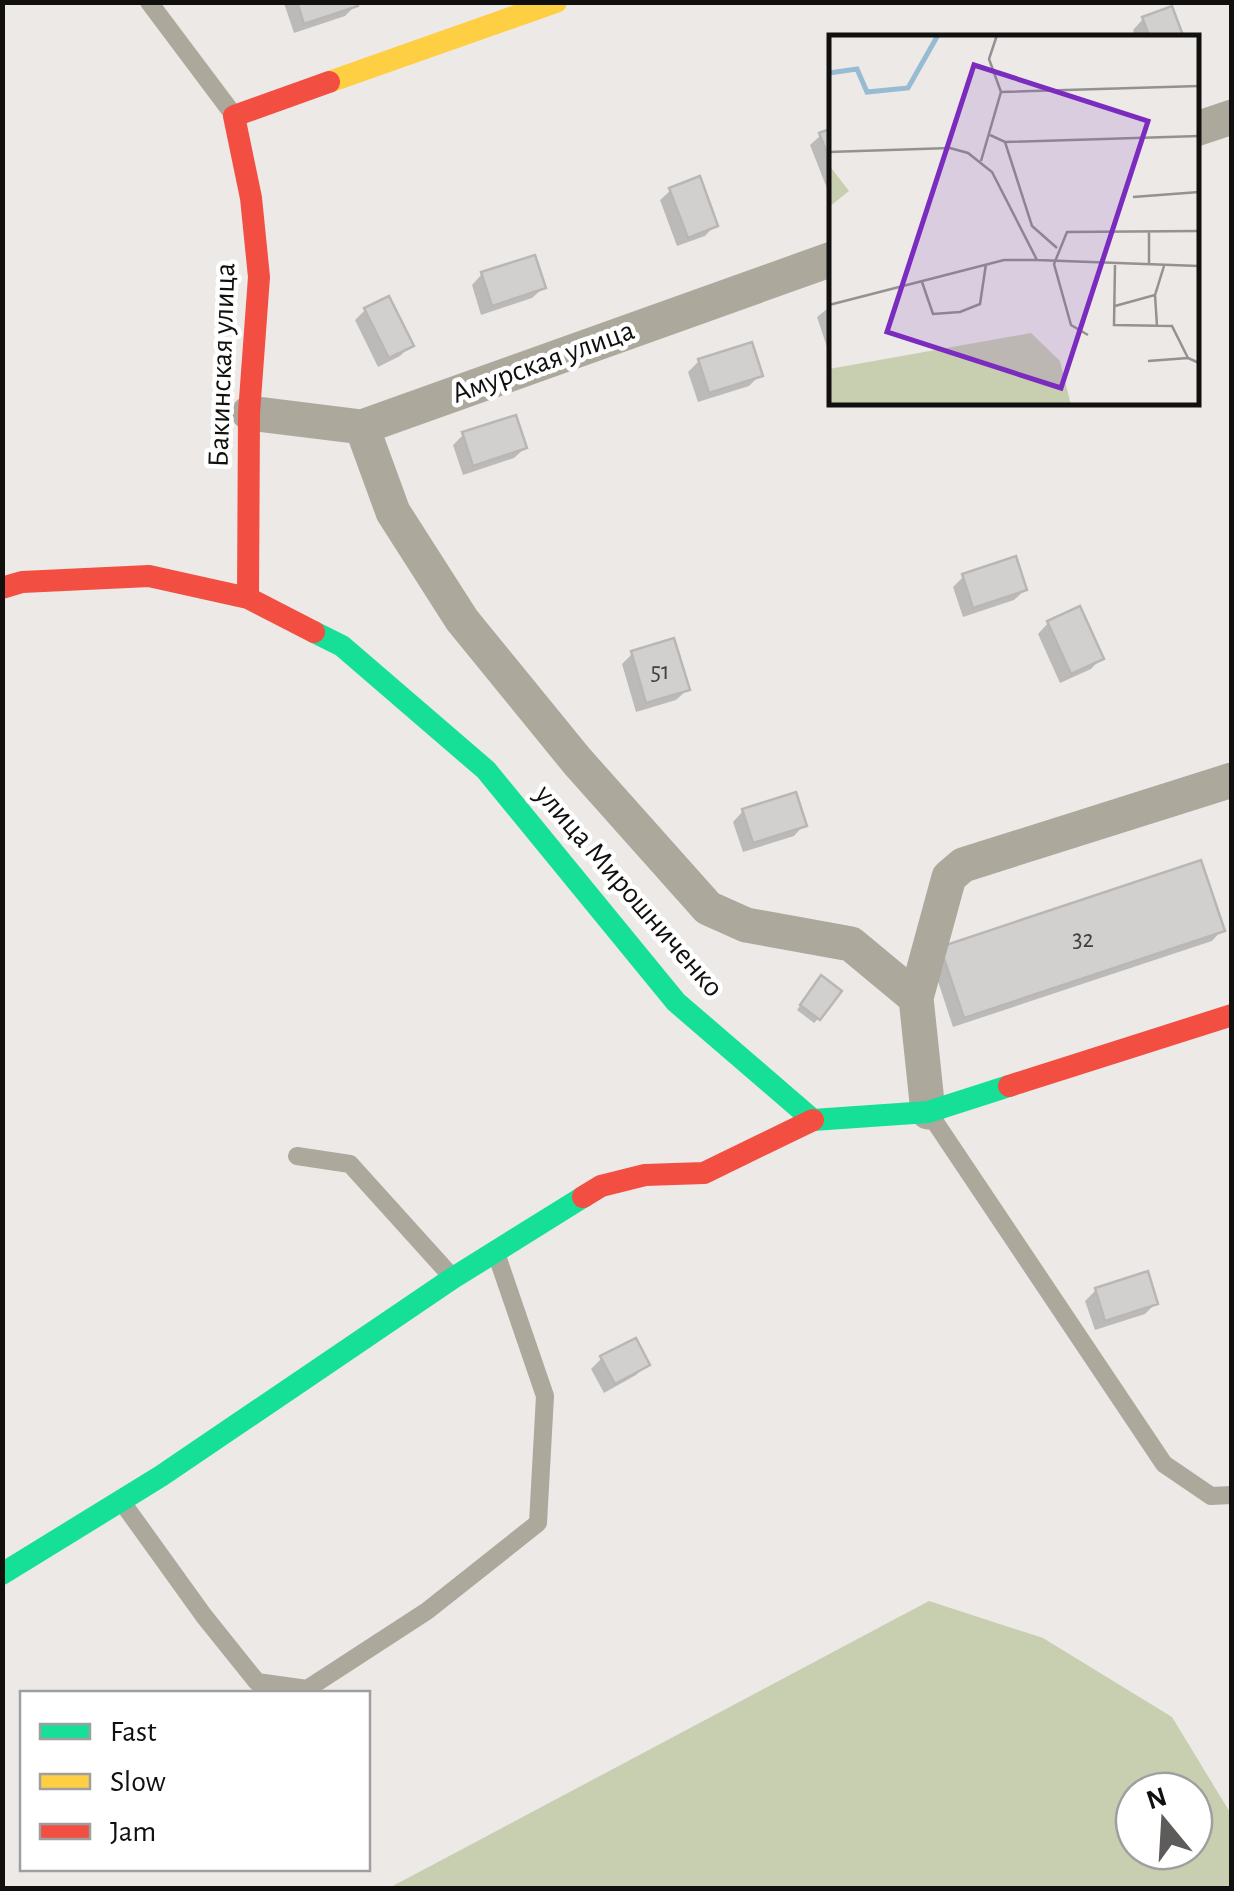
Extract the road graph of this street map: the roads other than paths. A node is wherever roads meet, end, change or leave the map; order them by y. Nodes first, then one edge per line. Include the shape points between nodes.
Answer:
1 (149, 2) edge
2 (556, 2) edge
3 (234, 116) junction
4 (1232, 116) edge
5 (1199, 128) edge
6 (829, 260) edge
7 (249, 413) junction
8 (362, 427) junction
9 (2, 588) edge
10 (248, 598) junction
11 (1232, 780) edge
12 (916, 998) junction
13 (1232, 1015) edge
14 (928, 1112) junction
15 (813, 1120) junction
16 (296, 1156) dead end
17 (496, 1252) junction
18 (453, 1278) junction
19 (1232, 1495) edge
20 (121, 1501) junction
21 (2, 1574) edge

1 - 3 lane
2 - 3 street
3 - 7 street, Бакинская улица via 252,198 259,277
4 - 5 street
6 - 8 street, Амурская улица
7 - 8 street, Амурская улица
7 - 10 street, Бакинская улица
8 - 12 street via 393,512 462,620 708,908 746,926 851,944
9 - 10 street, улица Мирошниченко via 149,576
10 - 15 street, улица Мирошниченко via 342,646 486,770 676,1002
11 - 12 street via 963,866 949,877
12 - 14 street
13 - 14 street
14 - 15 street
14 - 19 lane via 1164,1464 1211,1496
15 - 17 street via 704,1173 645,1175 601,1186
16 - 18 lane via 350,1164
17 - 18 street
17 - 20 lane via 545,1396 538,1523 427,1610 307,1689 257,1682
18 - 20 street
20 - 21 street

